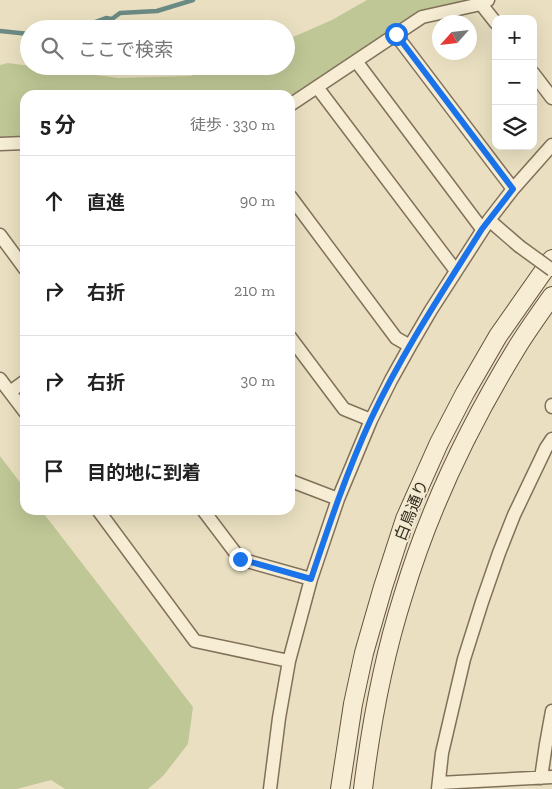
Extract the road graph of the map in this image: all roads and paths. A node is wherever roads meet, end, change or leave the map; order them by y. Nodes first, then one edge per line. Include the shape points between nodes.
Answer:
1 (485, 2) edge
2 (492, 15) edge
3 (396, 34) junction
4 (356, 61) junction
5 (537, 78) edge
6 (317, 87) junction
7 (552, 98) edge
8 (295, 102) edge
9 (20, 143) edge
10 (0, 144) edge
11 (552, 145) edge
12 (513, 189) junction
13 (295, 203) edge
14 (486, 224) junction
15 (0, 236) edge
16 (552, 259) edge
17 (20, 262) edge
18 (552, 270) edge
19 (456, 271) junction
20 (552, 296) edge
21 (295, 344) edge
22 (410, 346) junction
23 (0, 379) edge
24 (20, 385) edge
25 (10, 392) junction
26 (20, 405) edge
27 (371, 420) junction
28 (552, 439) edge
29 (295, 483) edge
30 (338, 499) junction
31 (102, 515) edge
32 (207, 515) edge
33 (311, 579) junction
34 (289, 661) junction
35 (552, 711) edge
36 (546, 778) edge
37 (438, 786) edge
38 (270, 789) edge
39 (340, 789) edge
40 (363, 789) edge

1 - 2 street
1 - 3 street via 422,17
3 - 4 street
3 - 12 street
4 - 6 street
4 - 14 street
5 - 7 street
6 - 8 street
6 - 19 street
9 - 10 street
11 - 12 street
12 - 14 street
13 - 22 street via 396,338
14 - 18 street, bridge
14 - 19 street
15 - 17 street
16 - 39 main road, 白鳥通り via 498,336 465,393 405,519 364,653
19 - 22 street
20 - 40 main road, 白鳥通り via 485,402 426,530 385,660
21 - 27 street via 344,409
22 - 27 street
23 - 25 street
24 - 25 street
25 - 26 street
27 - 30 street
28 - 37 street via 514,515 482,602 442,753
29 - 30 street
30 - 33 street
31 - 34 street via 195,641
32 - 33 street via 240,559
33 - 34 street
34 - 38 street
35 - 36 street via 546,744
36 - 37 street

